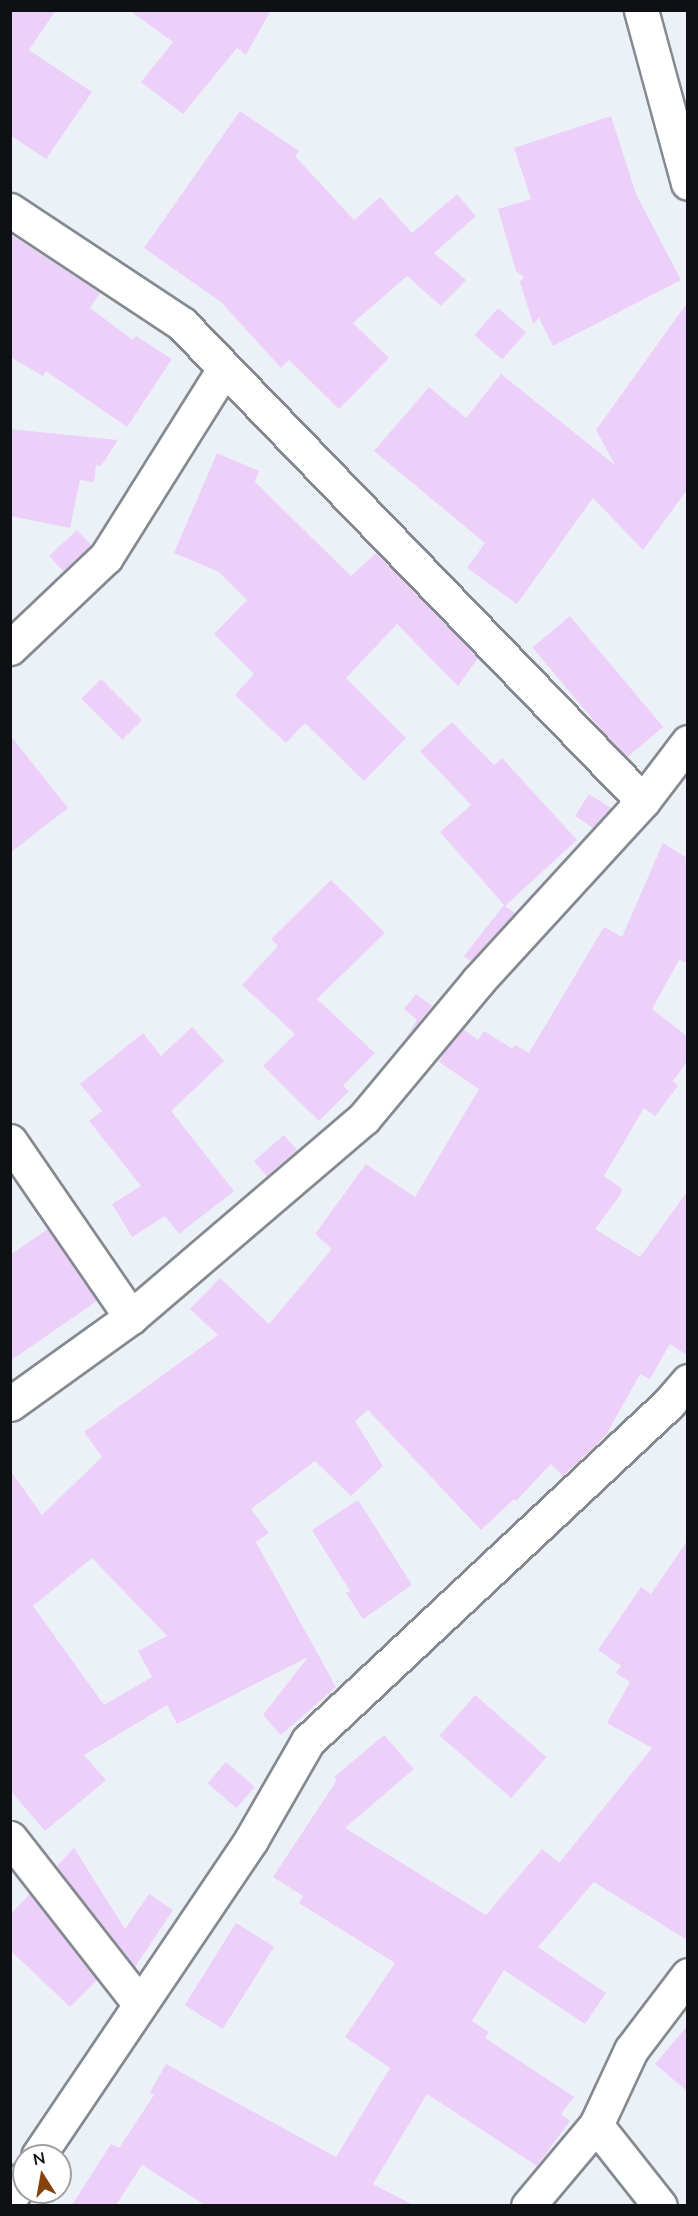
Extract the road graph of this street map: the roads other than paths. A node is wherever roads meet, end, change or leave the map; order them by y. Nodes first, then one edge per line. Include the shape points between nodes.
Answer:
1 (641, 10) edge
2 (687, 183) edge
3 (10, 210) edge
4 (224, 369) junction
5 (10, 648) edge
6 (687, 742) edge
7 (643, 801) junction
8 (10, 1141) edge
9 (131, 1317) junction
10 (687, 1381) edge
11 (10, 1404) edge
12 (10, 1838) edge
13 (687, 1975) edge
14 (139, 2003) junction
15 (596, 2125) junction
16 (46, 2144) edge
17 (528, 2205) edge
18 (660, 2205) edge

1 - 2 street
3 - 4 street via 182,324
4 - 5 street via 106,557
4 - 7 street
6 - 7 street
7 - 9 street via 478,981 364,1118
8 - 9 street
9 - 11 street
10 - 14 street via 669,1403 308,1741 251,1840
12 - 14 street
13 - 15 street via 631,2050
14 - 16 street
15 - 17 street
15 - 18 street

